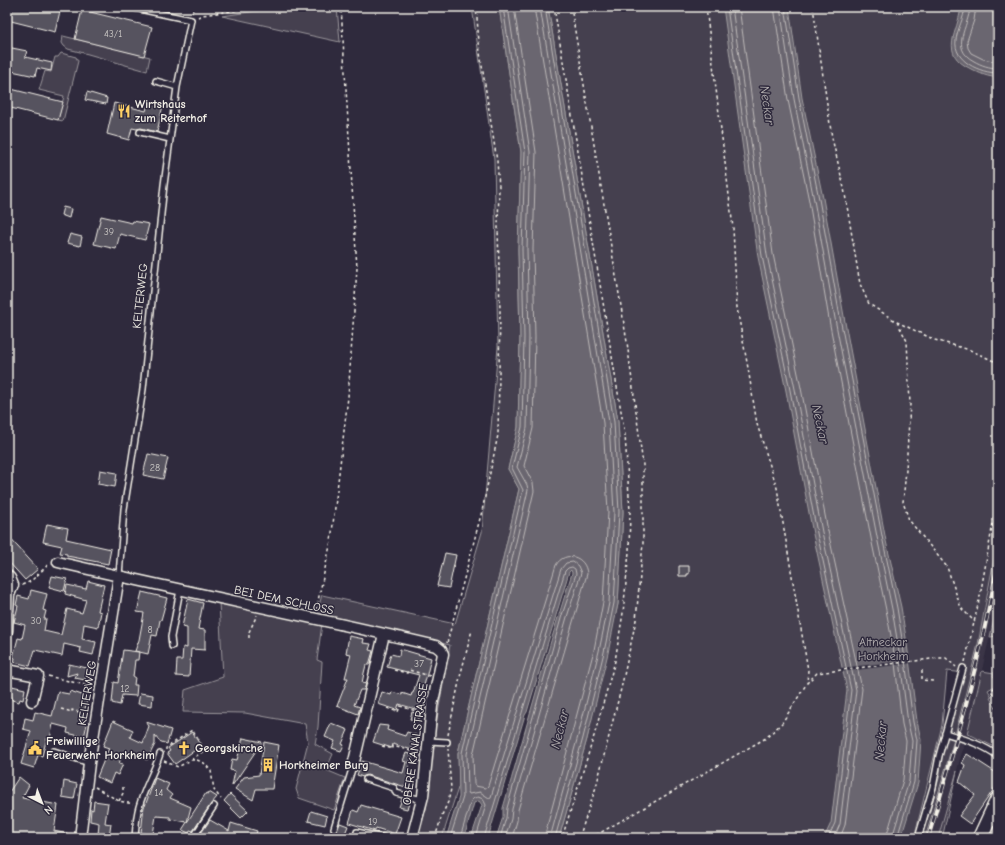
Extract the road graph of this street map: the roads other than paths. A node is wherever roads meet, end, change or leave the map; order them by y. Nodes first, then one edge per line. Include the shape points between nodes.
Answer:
1 (130, 7) edge
2 (156, 81) dead end
3 (177, 87) junction
4 (140, 132) dead end
5 (170, 139) junction
6 (58, 562) road end
7 (7, 575) edge
8 (119, 576) junction
9 (180, 590) junction
10 (7, 631) edge
11 (384, 634) junction
12 (172, 646) dead end
13 (443, 654) joint
14 (963, 668) road end
15 (7, 670) edge
16 (32, 701) dead end
17 (946, 733) junction
18 (429, 741) junction
19 (447, 742) road end
20 (54, 752) dead end
21 (163, 754) road end
22 (998, 756) edge
23 (89, 763) junction
24 (353, 766) joint
25 (366, 779) dead end
26 (998, 799) edge
27 (422, 800) junction
28 (214, 806) dead end
29 (334, 828) dead end
30 (357, 832) dead end
31 (80, 838) edge
32 (135, 838) edge
33 (193, 838) edge
34 (386, 838) edge
35 (412, 838) edge
36 (918, 838) edge
37 (980, 838) edge

1 - 3 lane, KELTERWEG via 190,20
2 - 3 lane
3 - 5 lane, KELTERWEG
4 - 5 lane
5 - 8 lane, KELTERWEG via 143,389 124,509
6 - 8 street
7 - 10 street via 13,585 9,595
8 - 9 street, BEI DEM SCHLOSS
8 - 23 street, KELTERWEG
9 - 11 street, BEI DEM SCHLOSS
9 - 12 lane via 171,637
11 - 13 street, BEI DEM SCHLOSS via 436,646
11 - 24 street
13 - 18 street, OBERE KANALSTRASSE via 431,715
14 - 17 lane
15 - 16 street via 38,676
17 - 22 lane via 970,741
17 - 36 lane
18 - 19 lane
18 - 27 street, OBERE KANALSTRASSE
20 - 23 lane
21 - 32 lane via 139,806
23 - 31 street, KELTERWEG
24 - 29 lane
25 - 27 lane via 394,788 396,794
26 - 37 main road
27 - 35 street, OBERE KANALSTRASSE
28 - 33 lane
30 - 34 lane

